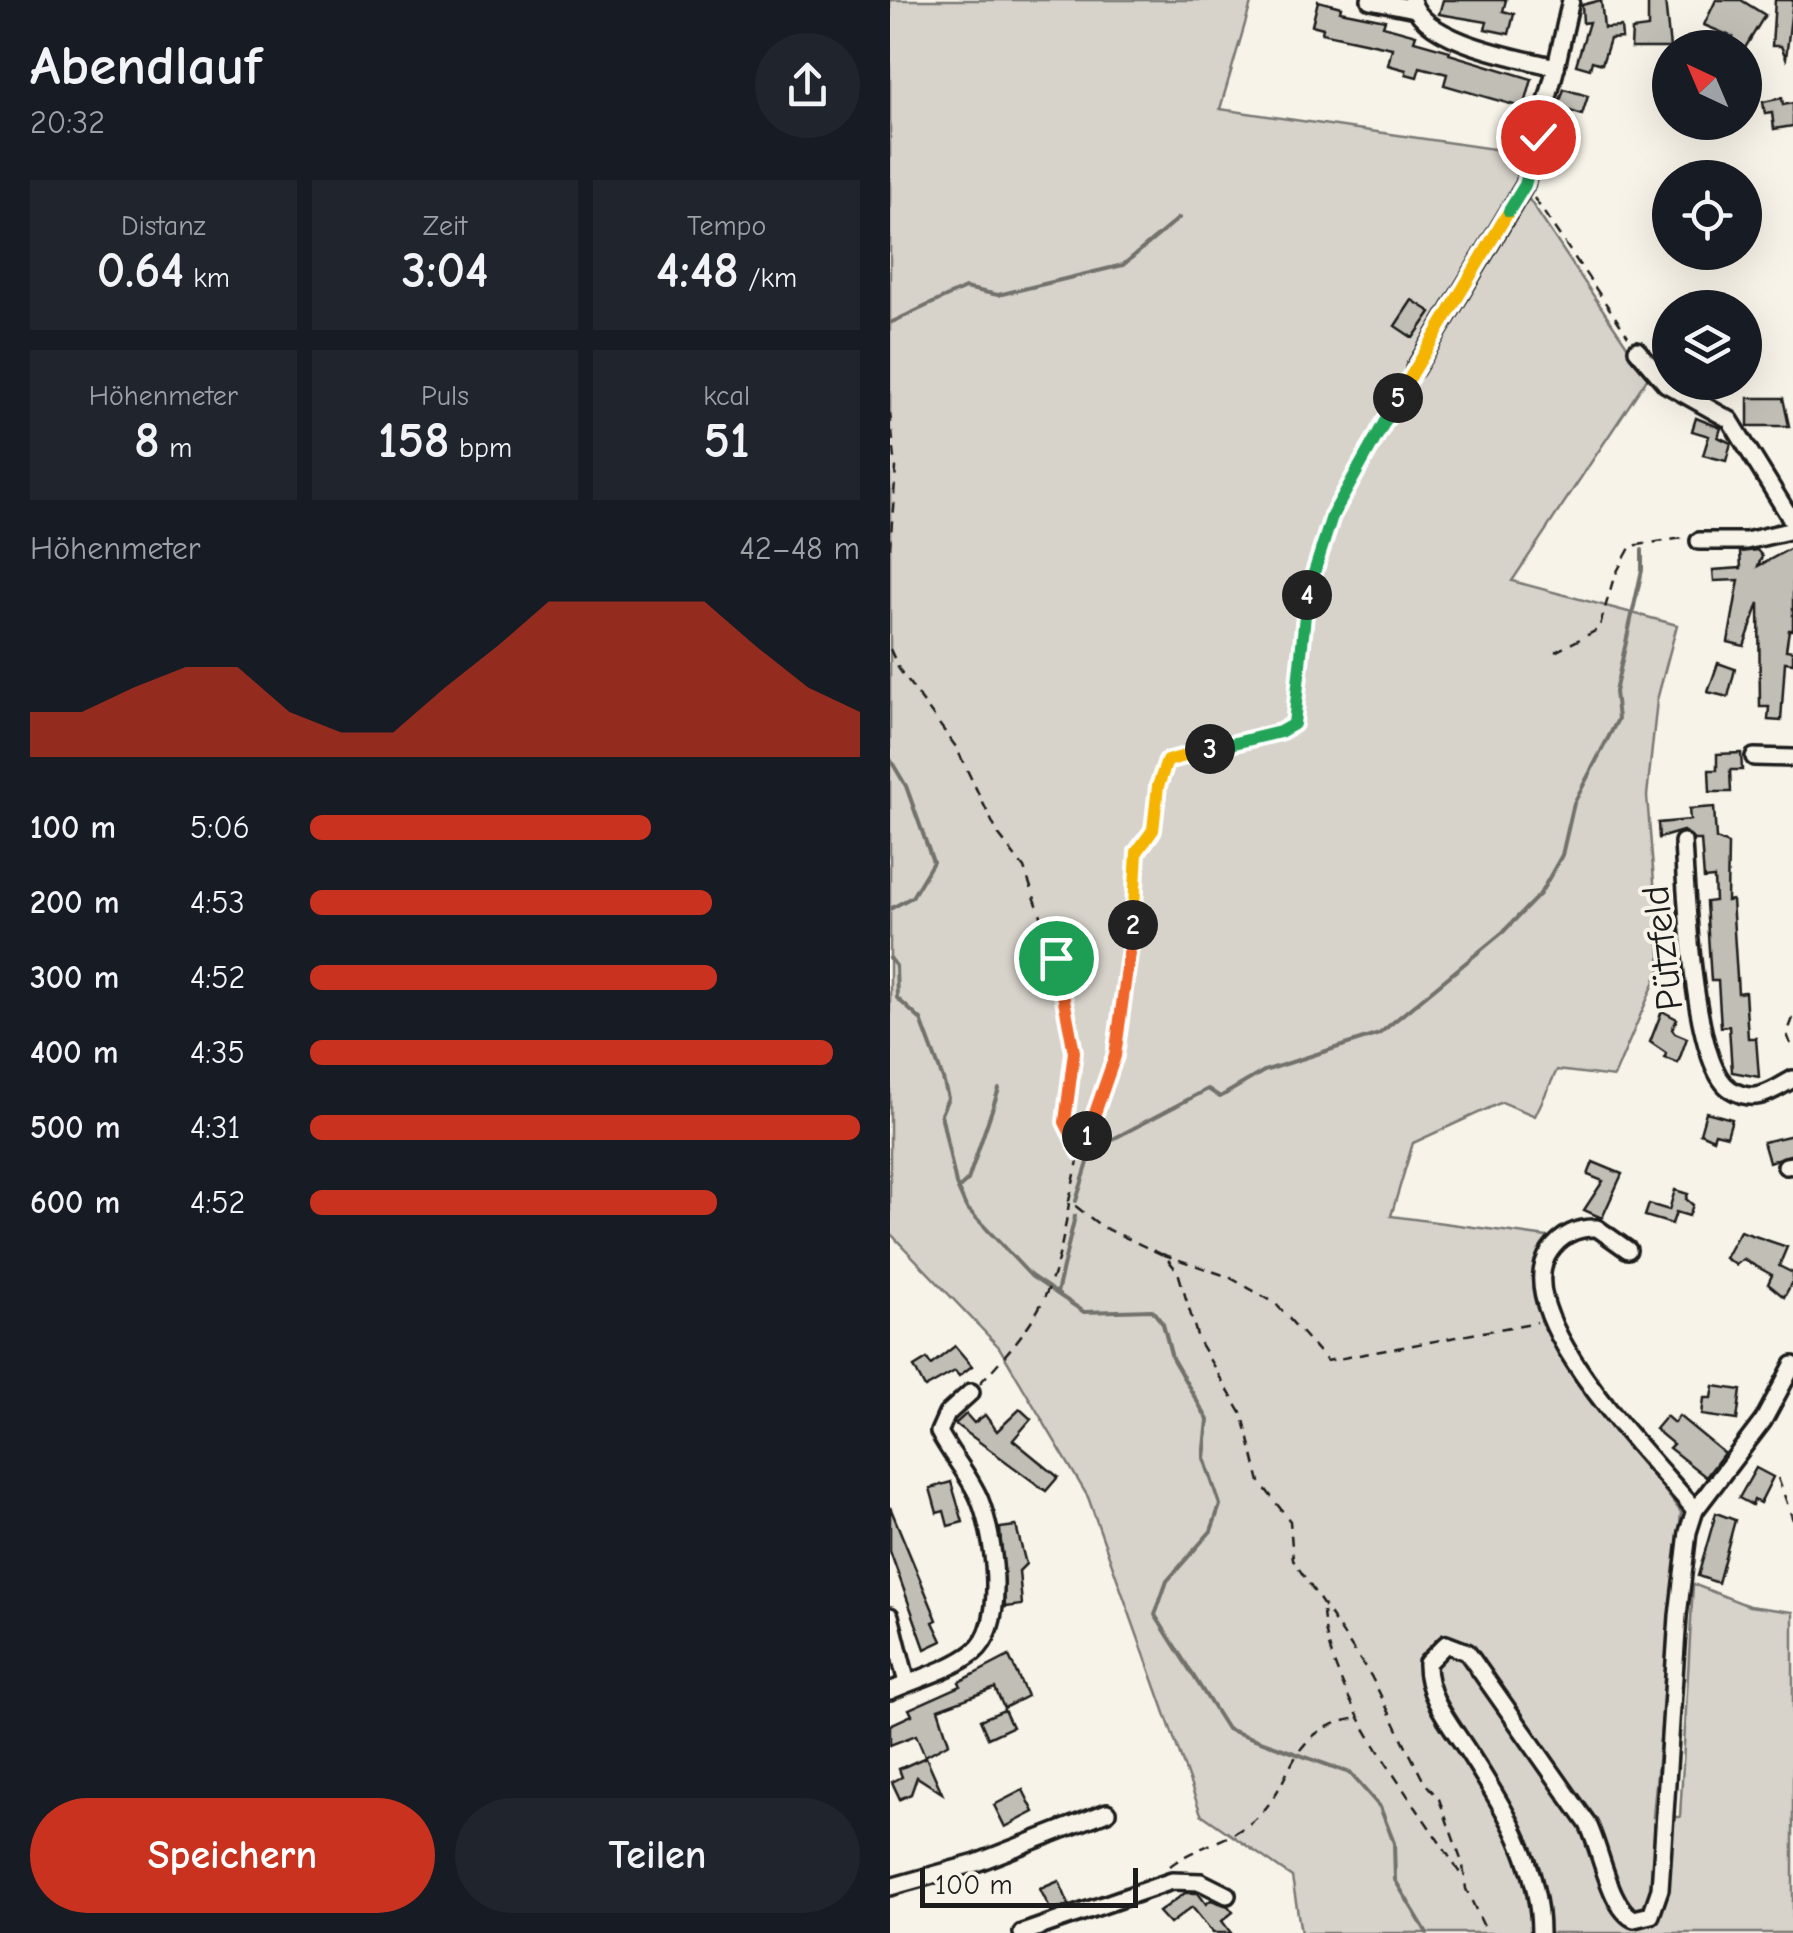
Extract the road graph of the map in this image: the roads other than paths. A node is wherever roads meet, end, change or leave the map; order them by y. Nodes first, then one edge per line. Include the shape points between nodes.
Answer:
1 (1370, 0) edge
2 (1571, 0) edge
3 (1413, 4) edge
4 (1556, 68) junction
5 (1638, 350) road end
6 (1415, 370) road end
7 (1793, 522) edge
8 (1793, 530) edge
9 (1699, 541) road end
10 (1754, 757) dead end
11 (1793, 758) edge
12 (1682, 842) dead end
13 (1793, 1078) edge
14 (1628, 1250) dead end
15 (1793, 1365) edge
16 (971, 1392) road end
17 (1695, 1510) junction
18 (890, 1616) edge
19 (906, 1683) junction
20 (890, 1691) edge
21 (1107, 1812) dead end
22 (890, 1887) edge
23 (1227, 1895) dead end
24 (1022, 1933) edge
25 (1540, 1933) edge

1 - 3 street
2 - 4 street
3 - 4 street via 1431,25 1472,45
4 - 6 street via 1525,185
5 - 7 street via 1666,384 1730,420
8 - 9 street via 1746,541
10 - 11 street
12 - 13 street, Pützfeld via 1694,994 1718,1072 1731,1090 1756,1097
14 - 17 street via 1596,1228 1560,1240 1542,1271 1550,1319 1565,1350
15 - 17 street via 1764,1421
16 - 19 street via 947,1414 940,1432 986,1519 994,1614 972,1652
17 - 25 street via 1680,1586 1660,1889 1649,1916 1631,1918 1618,1906 1588,1824 1467,1652 1446,1644 1427,1662 1436,1700 1523,1849
18 - 19 street
19 - 20 street
21 - 22 street via 976,1863
23 - 24 street via 1201,1882 1172,1881

